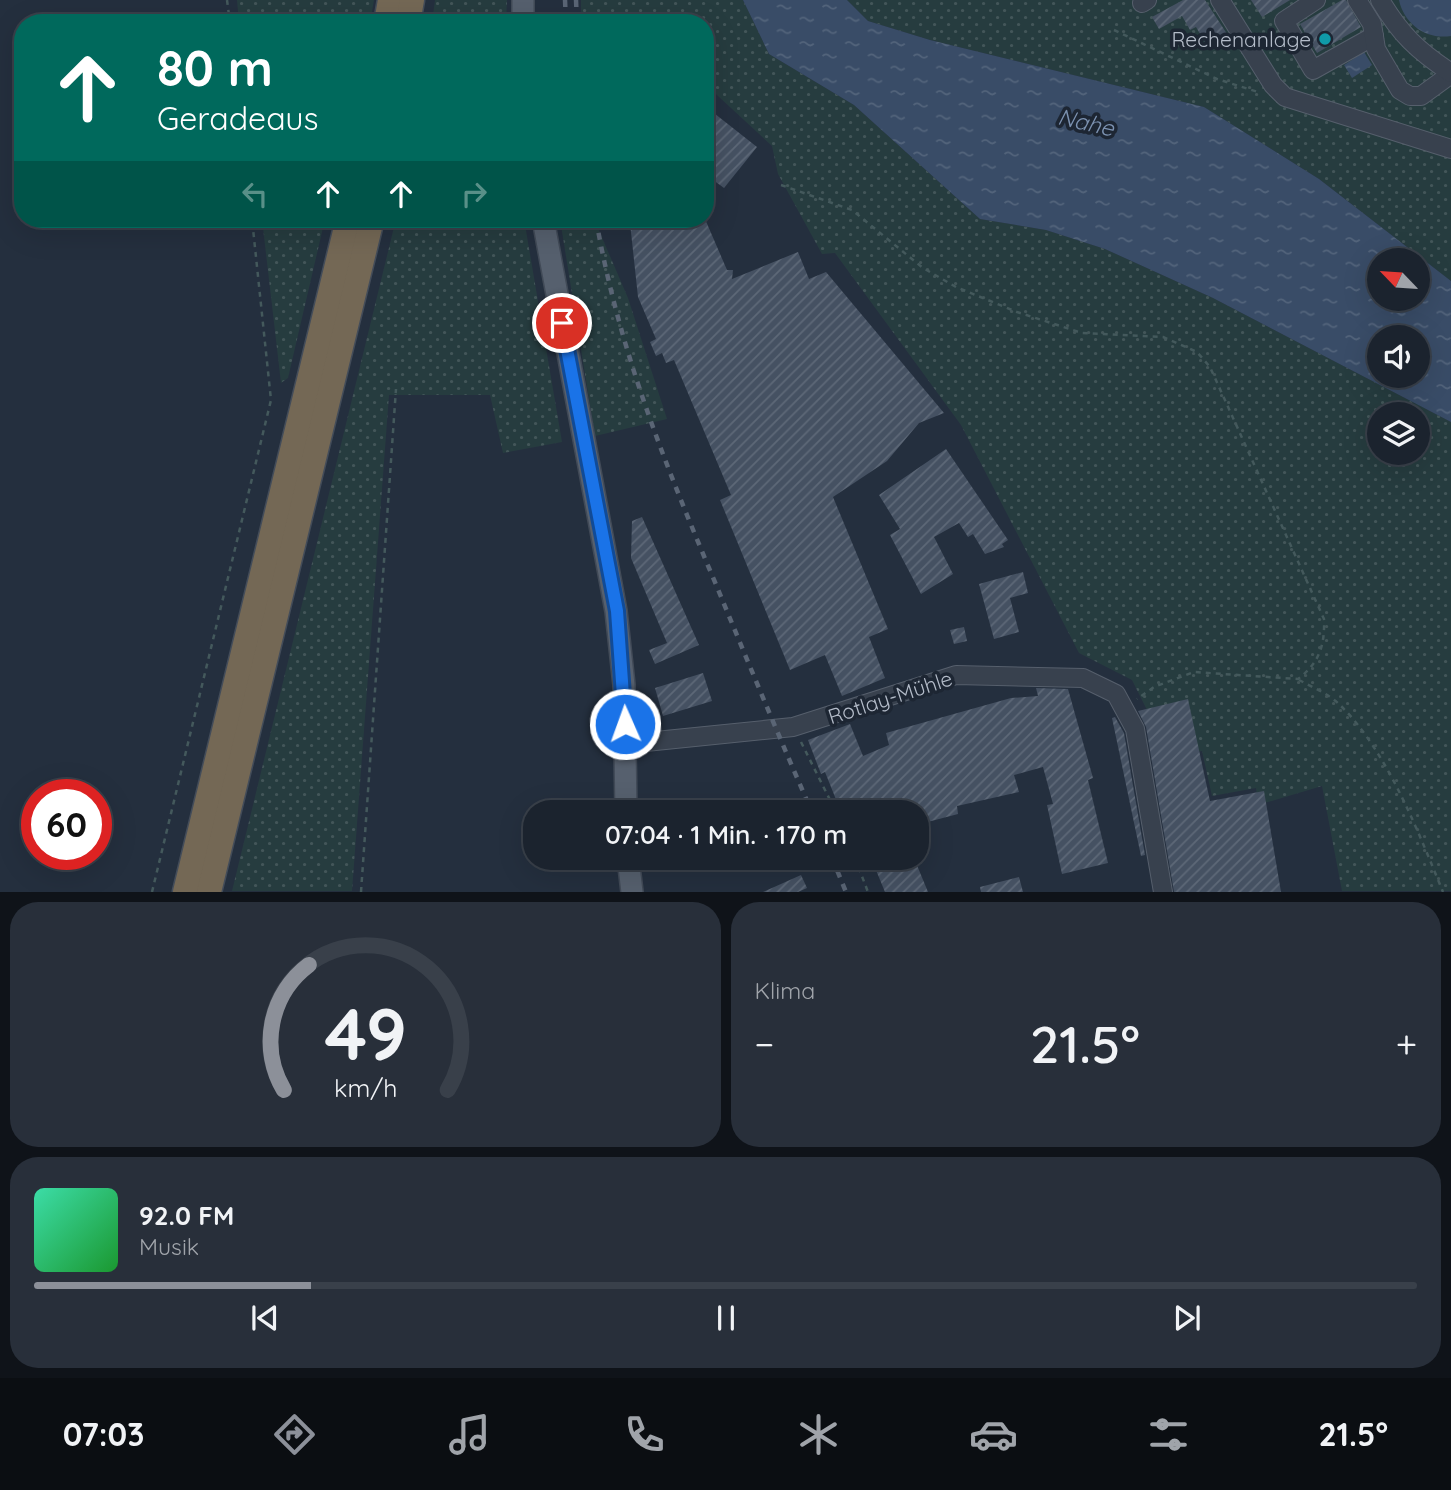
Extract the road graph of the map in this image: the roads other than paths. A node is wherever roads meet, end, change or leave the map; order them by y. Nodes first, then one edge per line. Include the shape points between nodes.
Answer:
1 (1316, 0) edge
2 (1357, 0) edge
3 (1380, 0) edge
4 (1222, 1) edge
5 (1374, 36) junction
6 (1451, 73) edge
7 (1451, 149) edge
8 (346, 228) edge
9 (370, 228) edge
10 (545, 228) edge
11 (626, 744) junction
12 (626, 800) edge
13 (629, 870) edge
14 (186, 891) edge
15 (209, 891) edge
16 (632, 891) edge
17 (1163, 891) edge

1 - 5 street via 1284,21 1313,70
2 - 5 street
3 - 6 street via 1399,32
4 - 7 street via 1279,91
5 - 6 street via 1376,49 1401,90 1410,96 1421,96
8 - 14 highway
9 - 15 highway
10 - 11 main road via 620,644
11 - 12 main road
11 - 17 street, Rotlay-Mühle via 793,727 956,674 1083,678 1116,694 1135,729
13 - 16 main road

